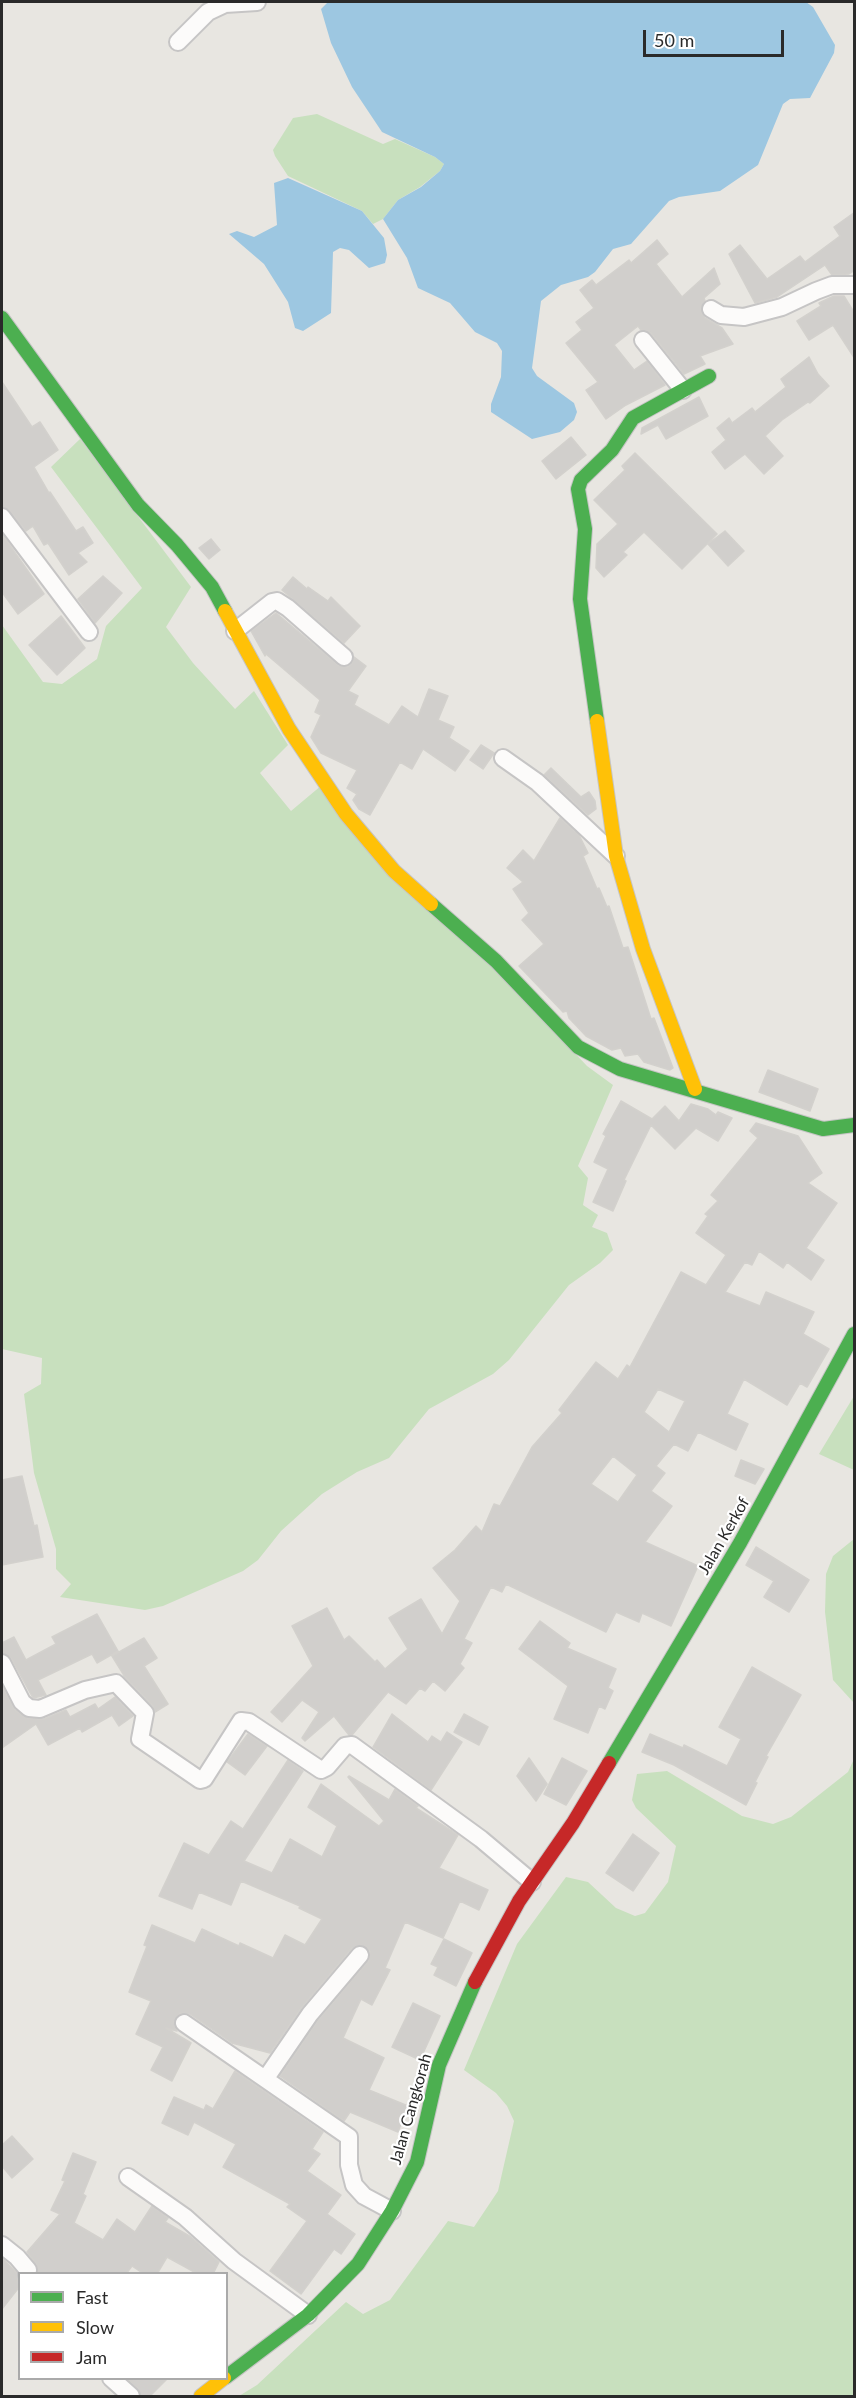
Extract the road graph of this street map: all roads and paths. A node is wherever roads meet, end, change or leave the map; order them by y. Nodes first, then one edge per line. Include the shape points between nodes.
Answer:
1 (249, 2) edge
2 (257, 2) edge
3 (178, 42) dead end
4 (855, 285) edge
5 (711, 309) dead end
6 (2, 318) edge
7 (643, 340) dead end
8 (709, 376) dead end
9 (683, 390) junction
10 (2, 517) edge
11 (235, 630) junction
12 (89, 632) dead end
13 (344, 657) dead end
14 (502, 758) dead end
15 (616, 856) junction
16 (695, 1089) junction
17 (855, 1125) edge
18 (855, 1334) edge
19 (2, 1663) edge
20 (616, 1750) joint
21 (532, 1882) junction
22 (360, 1955) dead end
23 (184, 2023) dead end
24 (266, 2078) junction
25 (128, 2177) dead end
26 (392, 2211) junction
27 (2, 2245) edge
28 (27, 2272) edge
29 (308, 2315) junction
30 (228, 2376) edge
31 (112, 2380) edge
32 (222, 2380) edge
33 (131, 2397) edge
34 (201, 2397) edge

1 - 2 street
1 - 3 street via 225,4 208,12
4 - 5 street via 832,285 782,307 744,317 721,315
6 - 11 street via 138,505 212,587
7 - 9 street
8 - 9 street
9 - 15 street via 633,418 612,450 581,480 578,489 585,529 580,599
10 - 12 street
11 - 13 street via 277,601
11 - 16 street via 289,729 346,814 394,871 496,961 578,1047 620,1069
14 - 15 street via 537,783
15 - 16 street via 643,949
16 - 17 street via 823,1129
18 - 20 street, Jalan Kerkof via 740,1543
19 - 21 street via 29,1708 40,1709 85,1690 116,1683 145,1713 140,1738 200,1780 241,1721 249,1722 321,1770 345,1746 352,1745 481,1839
20 - 21 street, Jalan Cangkorah
21 - 26 street, Jalan Cangkorah via 481,1969 439,2065 417,2162
22 - 24 street via 309,2014
23 - 24 street
24 - 26 street via 349,2137 348,2165 354,2185 364,2196
25 - 29 street
26 - 29 street, Jalan Cangkorah via 358,2264
27 - 28 street
29 - 30 street, Jalan Cangkorah
31 - 33 street
32 - 34 street, Jalan Cangkorah

